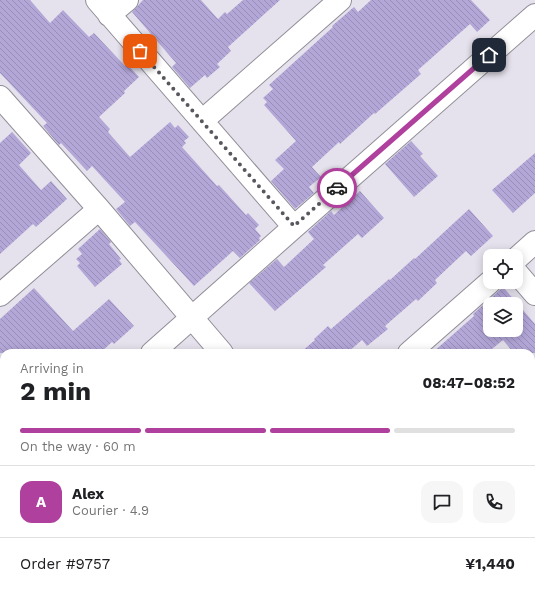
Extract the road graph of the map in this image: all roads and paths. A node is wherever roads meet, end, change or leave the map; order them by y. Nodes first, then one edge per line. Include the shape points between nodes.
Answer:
1 (127, 0) edge
2 (340, 0) edge
3 (103, 8) edge
4 (535, 15) edge
5 (3, 107) edge
6 (202, 121) junction
7 (99, 209) junction
8 (294, 226) junction
9 (535, 242) edge
10 (523, 253) edge
11 (523, 280) edge
12 (483, 288) edge
13 (535, 294) edge
14 (0, 295) edge
15 (192, 318) junction
16 (157, 349) edge
17 (219, 349) edge
18 (414, 349) edge

1 - 3 street
2 - 6 street
3 - 6 street
4 - 8 street
5 - 7 street
6 - 8 street
7 - 14 street
7 - 15 street
8 - 15 street
9 - 10 street
11 - 13 street
12 - 18 street
15 - 16 street
15 - 17 street

